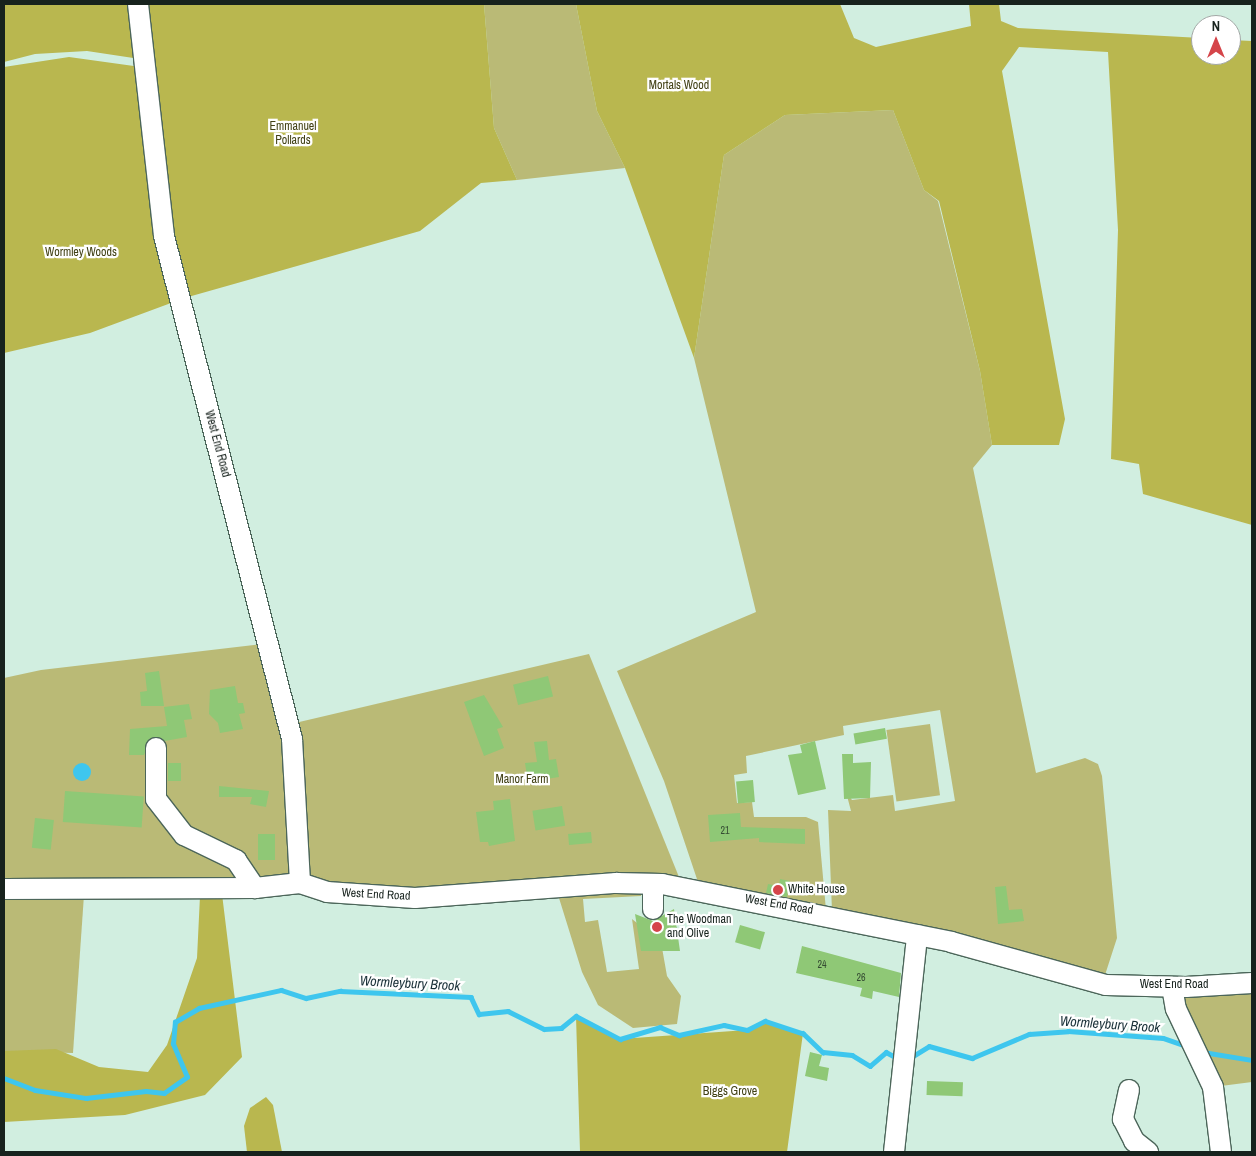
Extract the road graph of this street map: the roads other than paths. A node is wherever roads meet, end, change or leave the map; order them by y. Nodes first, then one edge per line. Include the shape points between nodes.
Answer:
1 (138, 4) edge
2 (156, 748) dead end
3 (300, 883) junction
4 (653, 884) junction
5 (255, 888) junction
6 (4, 889) edge
7 (653, 909) dead end
8 (918, 935) junction
9 (1252, 983) edge
10 (1172, 987) junction
11 (1128, 1090) dead end
12 (894, 1152) edge
13 (1148, 1152) edge
14 (1221, 1152) edge

1 - 3 street, West End Road via 164,236 292,739
2 - 5 street via 154,778 160,804 192,842 236,860
3 - 4 street, West End Road via 327,892 415,898
3 - 5 street, West End Road
4 - 7 street
4 - 8 street, West End Road
5 - 6 street, West End Road
8 - 10 street, West End Road via 1084,980
8 - 12 street
9 - 10 street, West End Road
10 - 14 street via 1176,1009 1213,1087
11 - 13 street via 1123,1120 1134,1141

